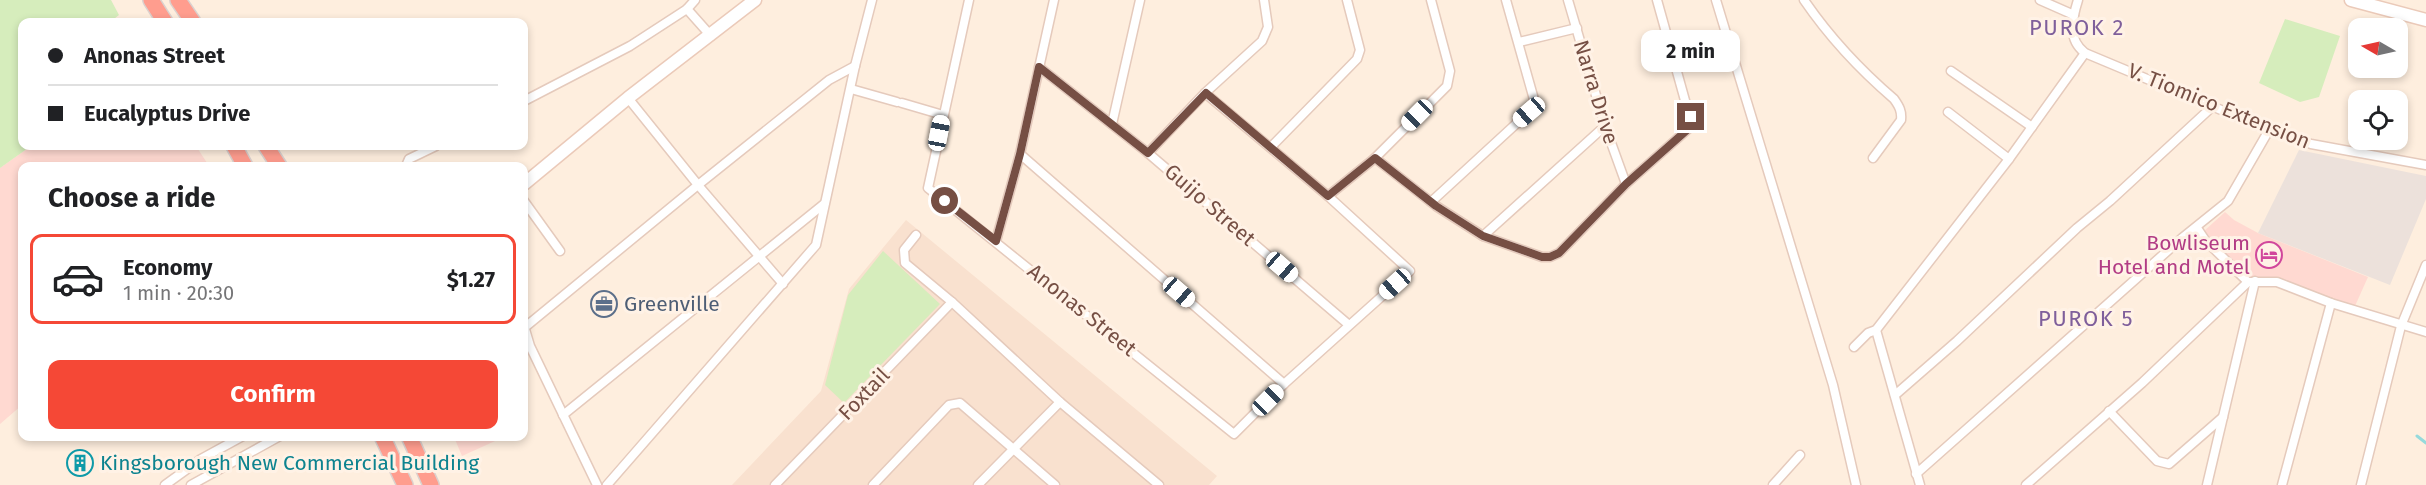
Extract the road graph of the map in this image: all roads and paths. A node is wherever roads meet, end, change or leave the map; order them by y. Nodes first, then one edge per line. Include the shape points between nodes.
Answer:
1 (152, 0) edge
2 (178, 0) edge
3 (695, 0) edge
4 (754, 0) edge
5 (872, 0) edge
6 (969, 0) edge
7 (1054, 0) edge
8 (1140, 0) edge
9 (1264, 0) edge
10 (1347, 0) edge
11 (1431, 0) edge
12 (1506, 0) edge
13 (1568, 0) edge
14 (1657, 0) edge
15 (1716, 0) edge
16 (1804, 0) edge
17 (2040, 0) edge
18 (2078, 0) edge
19 (2351, 0) edge
20 (687, 9) junction
21 (2074, 15) junction
22 (163, 18) edge
23 (190, 18) edge
24 (2426, 20) edge
25 (1577, 28) junction
26 (711, 36) junction
27 (1519, 42) junction
28 (2085, 53) junction
29 (855, 66) junction
30 (1039, 67) junction
31 (1951, 71) dead end
32 (851, 89) junction
33 (1206, 93) junction
34 (628, 98) junction
35 (528, 99) edge
36 (2213, 106) junction
37 (1948, 112) dead end
38 (942, 115) junction
39 (1112, 124) junction
40 (1605, 126) junction
41 (2032, 128) junction
42 (2269, 129) junction
43 (1270, 147) junction
44 (428, 150) edge
45 (1148, 153) junction
46 (1020, 154) junction
47 (1375, 158) junction
48 (1873, 158) dead end
49 (2009, 159) junction
50 (408, 162) edge
51 (2426, 165) edge
52 (528, 181) edge
53 (1626, 184) junction
54 (698, 185) junction
55 (1328, 196) junction
56 (1431, 202) junction
57 (825, 204) junction
58 (528, 207) edge
59 (2197, 228) junction
60 (916, 235) dead end
61 (1483, 236) junction
62 (996, 241) junction
63 (560, 251) dead end
64 (759, 255) junction
65 (2426, 265) edge
66 (2252, 282) junction
67 (783, 284) junction
68 (952, 302) junction
69 (2331, 303) junction
70 (528, 324) edge
71 (1349, 325) junction
72 (2401, 326) junction
73 (1876, 330) junction
74 (2426, 332) edge
75 (528, 340) edge
76 (1854, 347) dead end
77 (1284, 384) junction
78 (1895, 395) junction
79 (1060, 402) junction
80 (2109, 411) junction
81 (563, 415) junction
82 (2223, 417) junction
83 (235, 441) edge
84 (244, 441) edge
85 (270, 441) edge
86 (384, 441) edge
87 (411, 441) edge
88 (1012, 448) junction
89 (249, 452) junction
90 (1800, 454) dead end
91 (1916, 474) junction
92 (165, 485) edge
93 (191, 485) edge
94 (405, 485) edge
95 (431, 485) edge
96 (597, 485) edge
97 (607, 485) edge
98 (775, 485) edge
99 (873, 485) edge
100 (978, 485) edge
101 (1055, 485) edge
102 (1159, 485) edge
103 (1773, 485) edge
104 (1856, 485) edge
105 (1920, 485) edge
106 (2026, 485) edge
107 (2206, 485) edge
108 (2282, 485) edge
109 (2361, 485) edge

1 - 22 highway
2 - 23 highway
3 - 20 street
4 - 26 street
5 - 29 street
6 - 38 street
7 - 30 street
8 - 39 street
9 - 33 street via 1267,34
10 - 43 street via 1360,50 1357,59
11 - 47 street via 1450,71 1447,86
12 - 27 street
13 - 25 street, Narra Drive
14 - 53 street via 1691,122 1687,130
15 - 104 street via 1833,384
16 - 48 street via 1843,52 1899,106 1900,120
17 - 21 street
18 - 21 street
19 - 24 street
20 - 26 street
20 - 35 street via 630,46
21 - 28 street via 2073,39
25 - 27 street
25 - 40 street, Narra Drive
26 - 34 street
27 - 56 street via 1535,103
28 - 36 street, V. Tiomico Extension
28 - 41 street
29 - 32 street
29 - 54 street via 830,80
30 - 39 street, Guijo Street
30 - 46 street
31 - 41 street
32 - 38 street
32 - 57 street
33 - 43 street
33 - 45 street
34 - 52 street
34 - 54 street
36 - 42 street, V. Tiomico Extension
36 - 78 street
37 - 49 street
38 - 62 street, Anonas Street via 928,188
39 - 45 street, Guijo Street
40 - 53 street, Narra Drive
40 - 61 street
41 - 49 street
42 - 51 street, V. Tiomico Extension via 2311,144
42 - 59 street via 2228,201
43 - 55 street
44 - 50 street
45 - 71 street, Guijo Street
46 - 62 street
46 - 77 street
47 - 55 street
47 - 56 street
49 - 73 street
53 - 61 street via 1559,253 1550,257
54 - 64 street
54 - 70 street
55 - 71 street via 1410,271
56 - 61 street
57 - 64 street
57 - 67 street via 816,245
58 - 63 street
59 - 66 street
59 - 91 street
60 - 68 street via 904,250 905,263
62 - 77 street, Anonas Street via 1234,434
64 - 67 street
64 - 81 street
65 - 72 street
66 - 69 street via 2277,282
66 - 80 street
66 - 82 street
67 - 97 street
68 - 79 street
68 - 98 street, Foxtail
69 - 72 street
69 - 108 street
71 - 77 street
72 - 74 street
72 - 109 street
73 - 76 street
73 - 78 street
75 - 81 street
78 - 91 street
79 - 88 street
79 - 102 street
80 - 82 street via 2163,464 2169,464
80 - 106 street
81 - 96 street
82 - 107 street
83 - 92 street
84 - 89 street
85 - 89 street
86 - 94 highway
87 - 95 highway
88 - 99 street via 960,403 954,403
88 - 100 street
88 - 101 street
89 - 93 street
90 - 103 street
91 - 105 street

